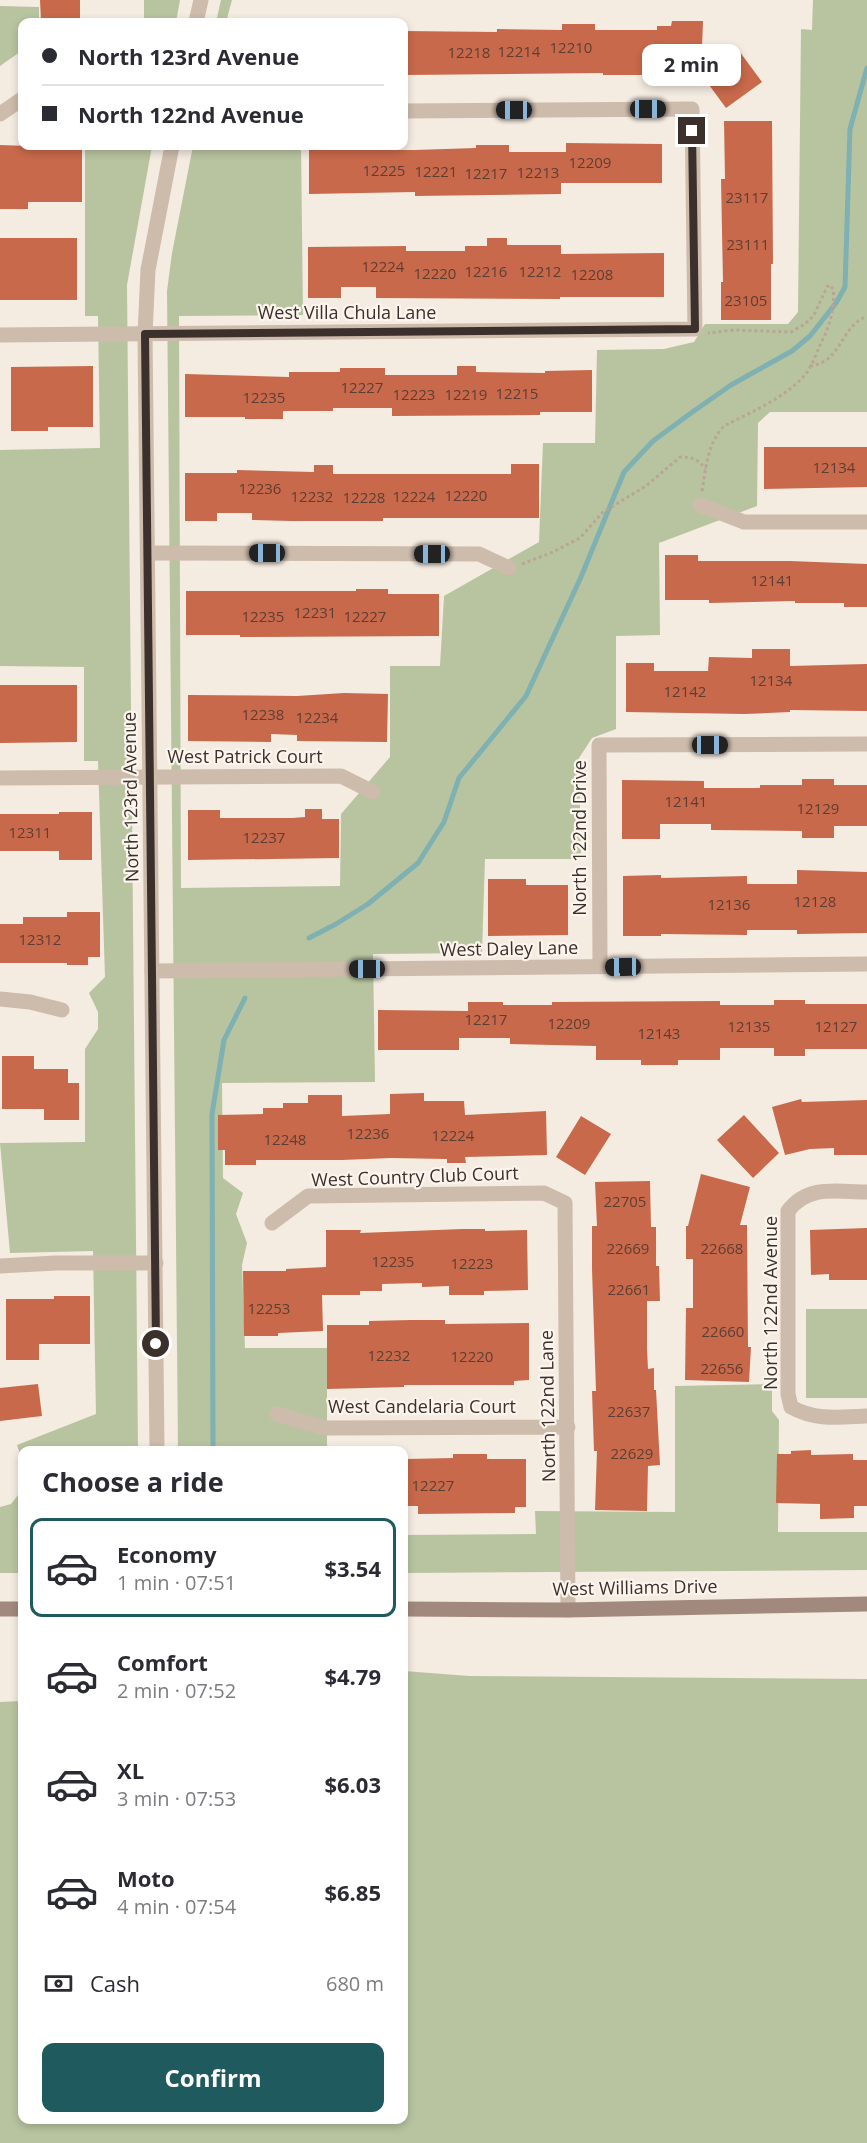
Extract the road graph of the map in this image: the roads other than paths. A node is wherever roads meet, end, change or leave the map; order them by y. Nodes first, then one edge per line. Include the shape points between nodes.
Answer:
1 (201, 0) edge
2 (197, 18) edge
3 (18, 102) edge
4 (408, 111) edge
5 (0, 114) edge
6 (171, 150) edge
7 (0, 334) edge
8 (145, 334) junction
9 (700, 505) road end
10 (867, 522) edge
11 (148, 553) junction
12 (509, 568) road end
13 (867, 744) edge
14 (0, 778) edge
15 (150, 778) junction
16 (373, 792) dead end
17 (867, 964) edge
18 (600, 967) junction
19 (152, 971) junction
20 (0, 999) edge
21 (62, 1010) dead end
22 (867, 1192) edge
23 (565, 1203) joint
24 (272, 1223) dead end
25 (156, 1263) junction
26 (0, 1266) edge
27 (277, 1414) dead end
28 (867, 1416) edge
29 (568, 1427) junction
30 (157, 1446) edge
31 (867, 1604) edge
32 (0, 1609) edge
33 (408, 1609) edge
34 (18, 1610) edge
35 (568, 1610) junction

1 - 2 street
3 - 5 street
4 - 8 street, West Villa Chula Lane via 692,108 695,329
6 - 8 street, North 123rd Avenue via 148,270
7 - 8 street, West Villa Chula Lane
8 - 11 street, North 123rd Avenue
9 - 10 street via 744,522
11 - 12 street via 479,554
11 - 15 street, North 123rd Avenue
13 - 18 street, North 122nd Drive via 598,745
14 - 15 street, West Patrick Court
15 - 16 street, West Patrick Court via 341,776
15 - 19 street, North 123rd Avenue
17 - 18 street, West Daley Lane
18 - 19 street, West Daley Lane
19 - 25 street, North 123rd Avenue
20 - 21 street
22 - 28 street, North 122nd Avenue via 808,1193 788,1211 791,1407 821,1417
23 - 24 street, West Country Club Court via 544,1193 309,1196
23 - 29 street, North 122nd Lane
25 - 26 street
25 - 30 street, North 123rd Avenue
27 - 29 street, West Candelaria Court via 324,1428
29 - 35 street, North 122nd Lane
31 - 35 main road, West Williams Drive
32 - 34 main road
33 - 35 main road, West Williams Drive

